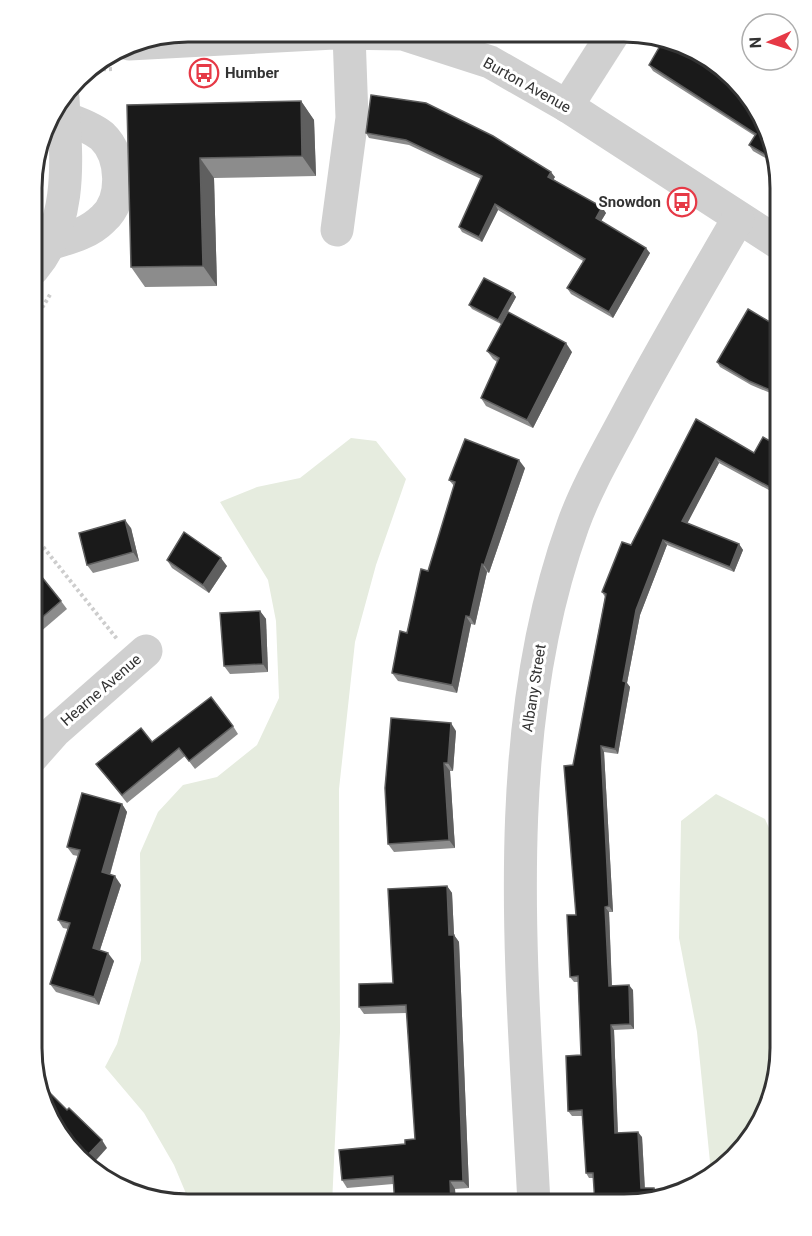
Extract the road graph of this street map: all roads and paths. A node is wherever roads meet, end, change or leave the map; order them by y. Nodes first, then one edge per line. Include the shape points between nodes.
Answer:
1 (271, 42) edge
2 (349, 42) edge
3 (428, 42) edge
4 (608, 42) edge
5 (124, 57) edge
6 (567, 106) junction
7 (66, 109) edge
8 (64, 112) edge
9 (738, 219) junction
10 (337, 230) dead end
11 (770, 238) edge
12 (42, 255) edge
13 (42, 256) edge
14 (42, 543) edge
15 (140, 656) joint
16 (42, 746) edge
17 (534, 1194) edge

1 - 5 street, Burton Avenue
2 - 10 street via 352,118
3 - 6 street, Burton Avenue via 479,58
4 - 6 street
6 - 9 street, Burton Avenue
7 - 13 street via 102,136 116,157 118,196 105,218
8 - 12 street via 65,195 57,228
9 - 11 street, Burton Avenue
9 - 17 street, Albany Street via 659,355 574,523 548,611 531,690 523,761 521,863
14 - 15 path
15 - 16 street, Hearne Avenue

